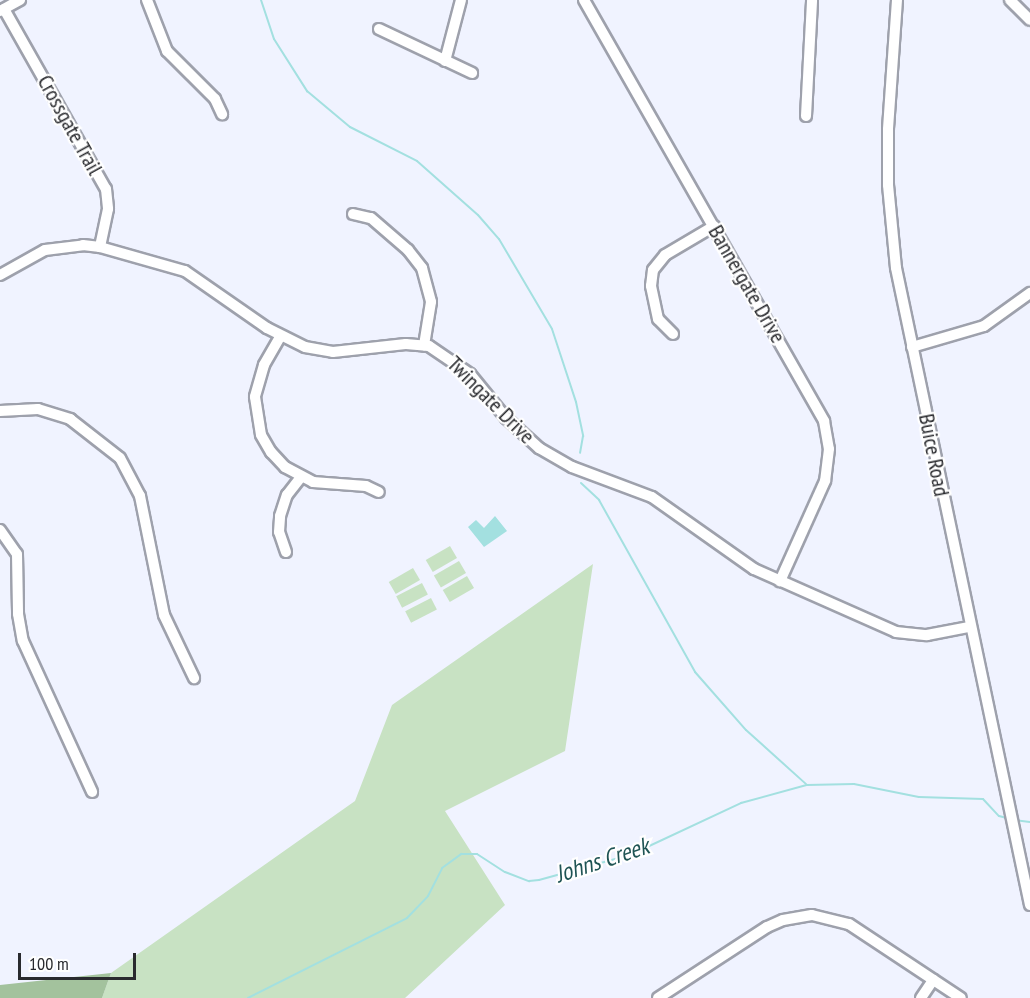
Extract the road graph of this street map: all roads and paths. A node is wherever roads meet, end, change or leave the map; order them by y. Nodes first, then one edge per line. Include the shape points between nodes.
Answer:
1 (20, 0) edge
2 (147, 0) edge
3 (461, 0) edge
4 (584, 0) edge
5 (812, 0) edge
6 (897, 0) edge
7 (1010, 0) edge
8 (2, 10) edge
9 (1030, 20) edge
10 (379, 29) dead end
11 (445, 61) junction
12 (472, 74) dead end
13 (222, 114) dead end
14 (806, 116) dead end
15 (352, 214) dead end
16 (714, 226) junction
17 (100, 247) junction
18 (0, 275) edge
19 (1030, 293) edge
20 (673, 334) dead end
21 (280, 337) junction
22 (424, 345) junction
23 (912, 347) junction
24 (0, 411) edge
25 (301, 477) junction
26 (379, 492) dead end
27 (0, 530) edge
28 (286, 552) dead end
29 (780, 581) junction
30 (969, 627) junction
31 (194, 678) dead end
32 (92, 792) dead end
33 (1030, 905) edge
34 (933, 980) junction
35 (658, 998) edge
36 (921, 998) edge
37 (961, 998) edge

1 - 8 street
2 - 13 street via 167,51 215,99
3 - 11 street
4 - 16 street, Bannergate Drive
5 - 14 street
6 - 23 street, Buice Road via 888,185 896,268
7 - 9 street
8 - 17 street, Crossgate Trail via 106,189 108,209
10 - 11 street
11 - 12 street
15 - 22 street via 371,218 408,250 422,268 431,302
16 - 20 street via 664,255 653,270 651,286 658,319
16 - 29 street, Bannergate Drive via 818,408 828,436 825,482
17 - 18 street, Twingate Drive via 82,244 45,250
17 - 21 street, Twingate Drive via 185,270
19 - 23 street via 984,326
21 - 22 street, Twingate Drive via 304,347 333,352
21 - 25 street via 258,378 256,415 271,452
22 - 29 street, Twingate Drive via 462,367 506,418 539,448 572,467 652,497 741,561
23 - 30 street, Buice Road
24 - 31 street via 38,409 62,416 84,427 120,458 140,496 164,615
25 - 26 street via 326,485 366,486
25 - 28 street via 287,495 280,516 279,532
27 - 32 street via 17,554 18,614 23,642
29 - 30 street, Twingate Drive via 896,632 927,635
30 - 33 street, Buice Road
34 - 35 street via 849,924 825,916 800,916 767,927
34 - 36 street
34 - 37 street

